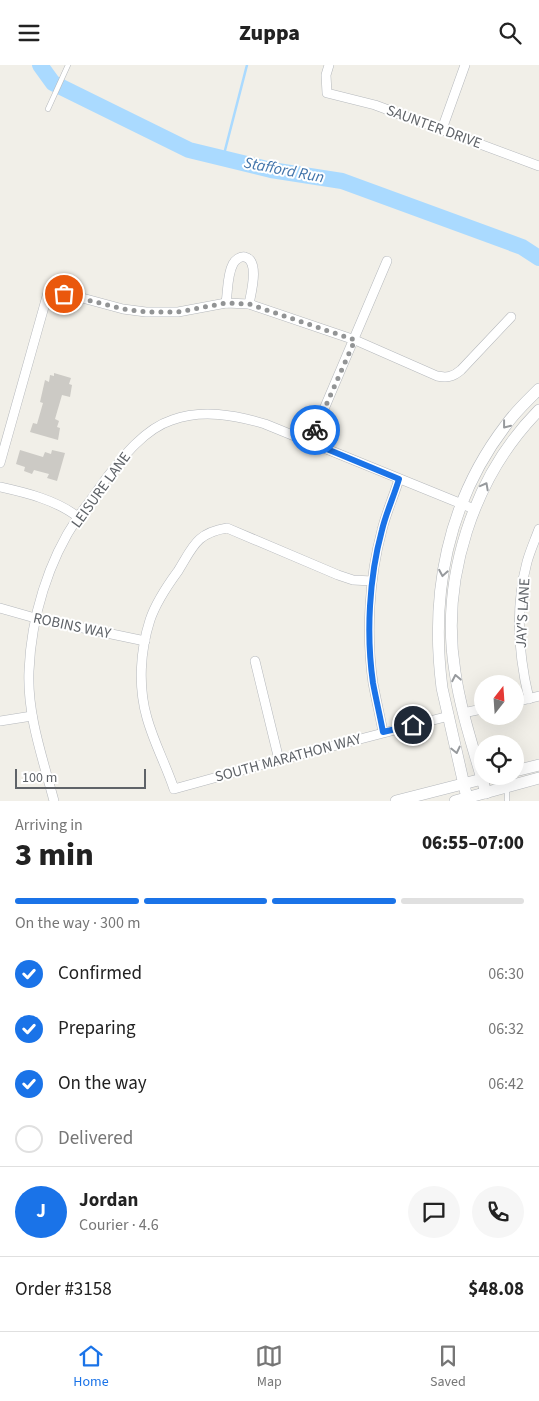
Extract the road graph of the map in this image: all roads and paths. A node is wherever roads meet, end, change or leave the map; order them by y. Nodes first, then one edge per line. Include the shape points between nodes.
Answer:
1 (68, 65) edge
2 (329, 65) edge
3 (465, 65) edge
4 (48, 109) dead end
5 (442, 129) junction
6 (539, 166) edge
7 (388, 261) dead end
8 (226, 303) junction
9 (249, 304) junction
10 (511, 317) dead end
11 (355, 340) junction
12 (539, 389) edge
13 (539, 410) edge
14 (310, 442) junction
15 (0, 463) edge
16 (399, 479) junction
17 (0, 487) edge
18 (462, 503) junction
19 (474, 509) junction
20 (78, 517) junction
21 (539, 529) edge
22 (372, 581) junction
23 (0, 608) edge
24 (36, 618) junction
25 (145, 641) junction
26 (453, 653) junction
27 (439, 655) junction
28 (255, 661) dead end
29 (539, 696) edge
30 (529, 699) junction
31 (524, 700) edge
32 (474, 711) edge
33 (463, 713) junction
34 (32, 716) junction
35 (449, 716) junction
36 (0, 721) edge
37 (383, 732) junction
38 (474, 751) edge
39 (279, 760) junction
40 (539, 765) edge
41 (524, 769) edge
42 (539, 778) edge
43 (474, 781) edge
44 (464, 784) junction
45 (484, 785) edge
46 (507, 788) junction
47 (486, 793) junction
48 (467, 799) edge
49 (54, 801) edge
50 (396, 801) edge
51 (455, 801) edge
52 (507, 801) edge

1 - 4 lane
2 - 5 street, SAUNTER DRIVE via 327,93 375,105
3 - 5 street
5 - 6 street, SAUNTER DRIVE
7 - 11 street
8 - 9 street
8 - 9 street via 230,270 240,257 246,257 254,267
8 - 15 street via 178,312 146,312 49,289
9 - 11 street
10 - 11 street via 454,376 437,376
11 - 14 street
12 -> 18 street via 493,443
19 -> 13 street via 495,467
14 - 16 street, LEISURE LANE
14 - 20 street, LEISURE LANE via 242,417 212,414 171,420 136,444 120,460
16 - 18 street, LEISURE LANE
16 - 22 street via 382,530
17 - 20 street via 54,503
18 - 19 street, LEISURE LANE
18 -> 27 street via 453,525 440,589
19 - 26 street via 456,579
20 - 24 street, LEISURE LANE via 55,560
21 - 30 street, JAY'S LANE via 527,561 520,598 518,635
22 - 25 street via 338,575 226,528 213,531 200,537 161,595
22 - 37 street via 372,674
23 - 24 street, ROBINS WAY
24 - 25 street, ROBINS WAY
24 - 34 street, LEISURE LANE via 29,671
25 - 39 street, SOUTH MARATHON WAY via 141,667 146,716 174,789
26 - 27 street
33 -> 26 street
27 - 35 street
28 - 39 street
29 - 30 street
30 - 31 street
32 - 33 street
33 - 38 street
34 - 36 street
34 - 49 street, LEISURE LANE
35 - 37 street, SOUTH MARATHON WAY
35 -> 44 street
37 - 39 street, SOUTH MARATHON WAY
40 - 41 street
42 - 46 street
43 - 44 street
44 - 48 street
44 - 50 street
45 - 47 street
46 - 47 street
46 - 52 lane
47 - 48 street
48 - 51 street

